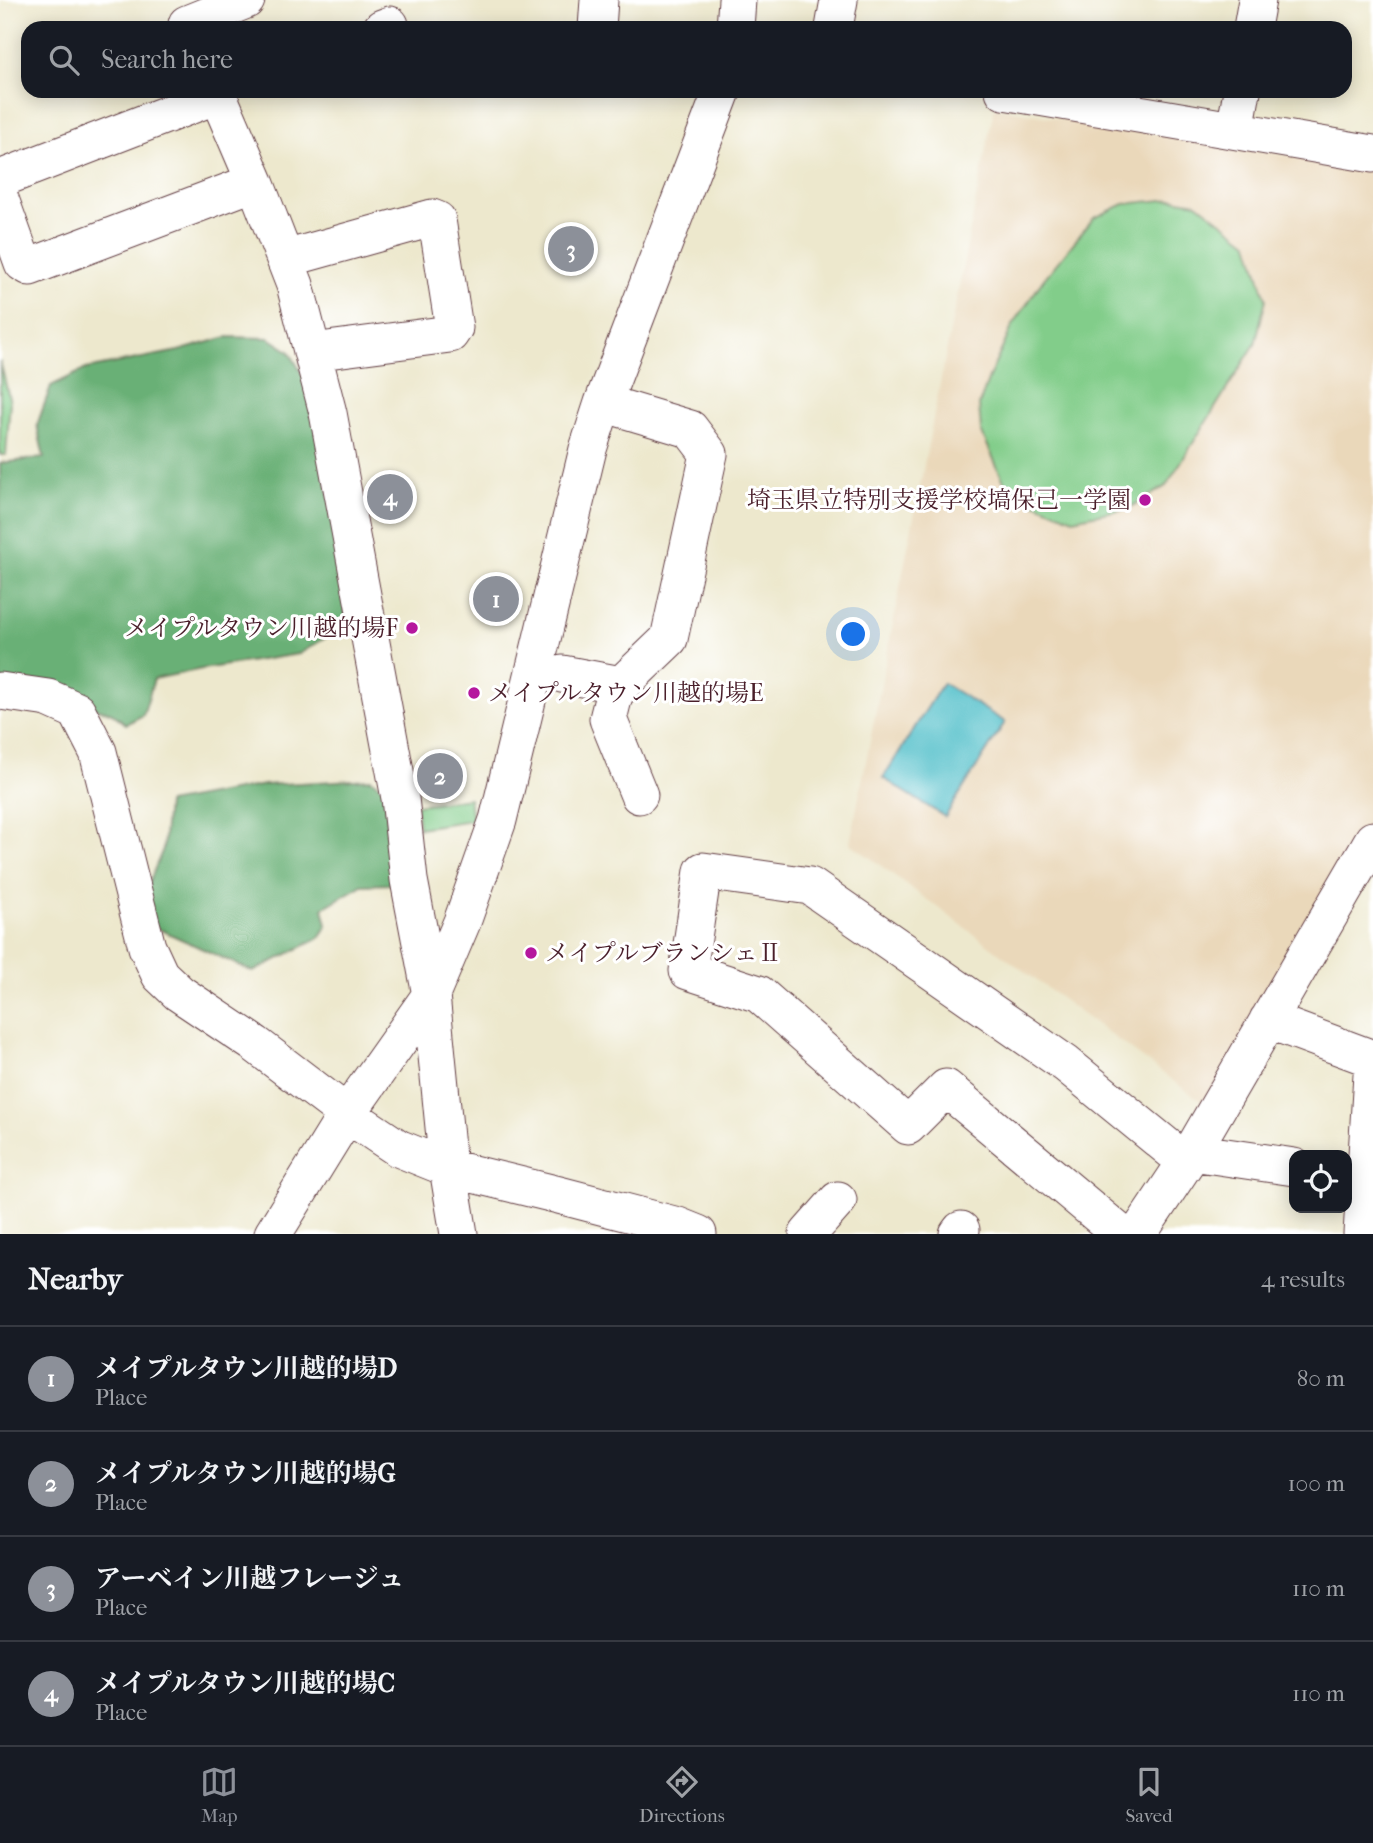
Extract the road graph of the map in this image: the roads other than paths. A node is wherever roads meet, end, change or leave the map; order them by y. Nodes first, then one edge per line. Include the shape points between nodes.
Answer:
1 (246, 0) edge
2 (599, 0) edge
3 (737, 0) edge
4 (839, 0) edge
5 (1257, 0) edge
6 (184, 17) edge
7 (598, 21) edge
8 (736, 21) edge
9 (835, 21) edge
10 (1253, 21) edge
11 (203, 98) edge
12 (218, 98) edge
13 (719, 98) edge
14 (1045, 98) edge
15 (1241, 98) edge
16 (1235, 130) junction
17 (1373, 154) edge
18 (0, 179) edge
19 (256, 183) junction
20 (0, 199) edge
21 (285, 259) junction
22 (312, 352) junction
23 (603, 403) junction
24 (562, 674) dead end
25 (621, 685) junction
26 (0, 691) edge
27 (639, 795) dead end
28 (1373, 840) edge
29 (430, 995) junction
30 (1268, 1020) junction
31 (347, 1114) junction
32 (1189, 1157) junction
33 (1289, 1167) edge
34 (448, 1168) junction
35 (1356, 1177) edge
36 (838, 1200) dead end
37 (682, 1231) edge
38 (273, 1234) edge
39 (459, 1234) edge
40 (808, 1234) edge
41 (1121, 1234) edge
42 (1138, 1234) edge
43 (1362, 1234) edge

1 - 6 street
2 - 7 street
3 - 8 street
4 - 9 street
5 - 10 street
11 - 18 street
12 - 19 street
13 - 23 street
14 - 16 street
15 - 16 street
16 - 17 street
19 - 20 street via 30,267 23,263
19 - 21 street
21 - 22 street
21 - 22 street via 437,220 454,328 450,334
22 - 29 street via 328,413 400,798
23 - 25 street via 691,429 709,454 669,639
23 - 29 street via 498,820
24 - 25 street
25 - 27 street via 608,719
26 - 31 street via 48,698 77,711 98,752 147,947 160,975
28 - 30 street
29 - 31 street
29 - 34 street
30 - 32 street
30 - 35 street via 1373,1059
31 - 34 street via 398,1148
31 - 38 street
32 - 33 street
32 - 41 street via 810,886 703,871 688,971 759,995 908,1126 946,1088
32 - 42 street
34 - 37 street
34 - 39 street
35 - 43 street
36 - 40 street

